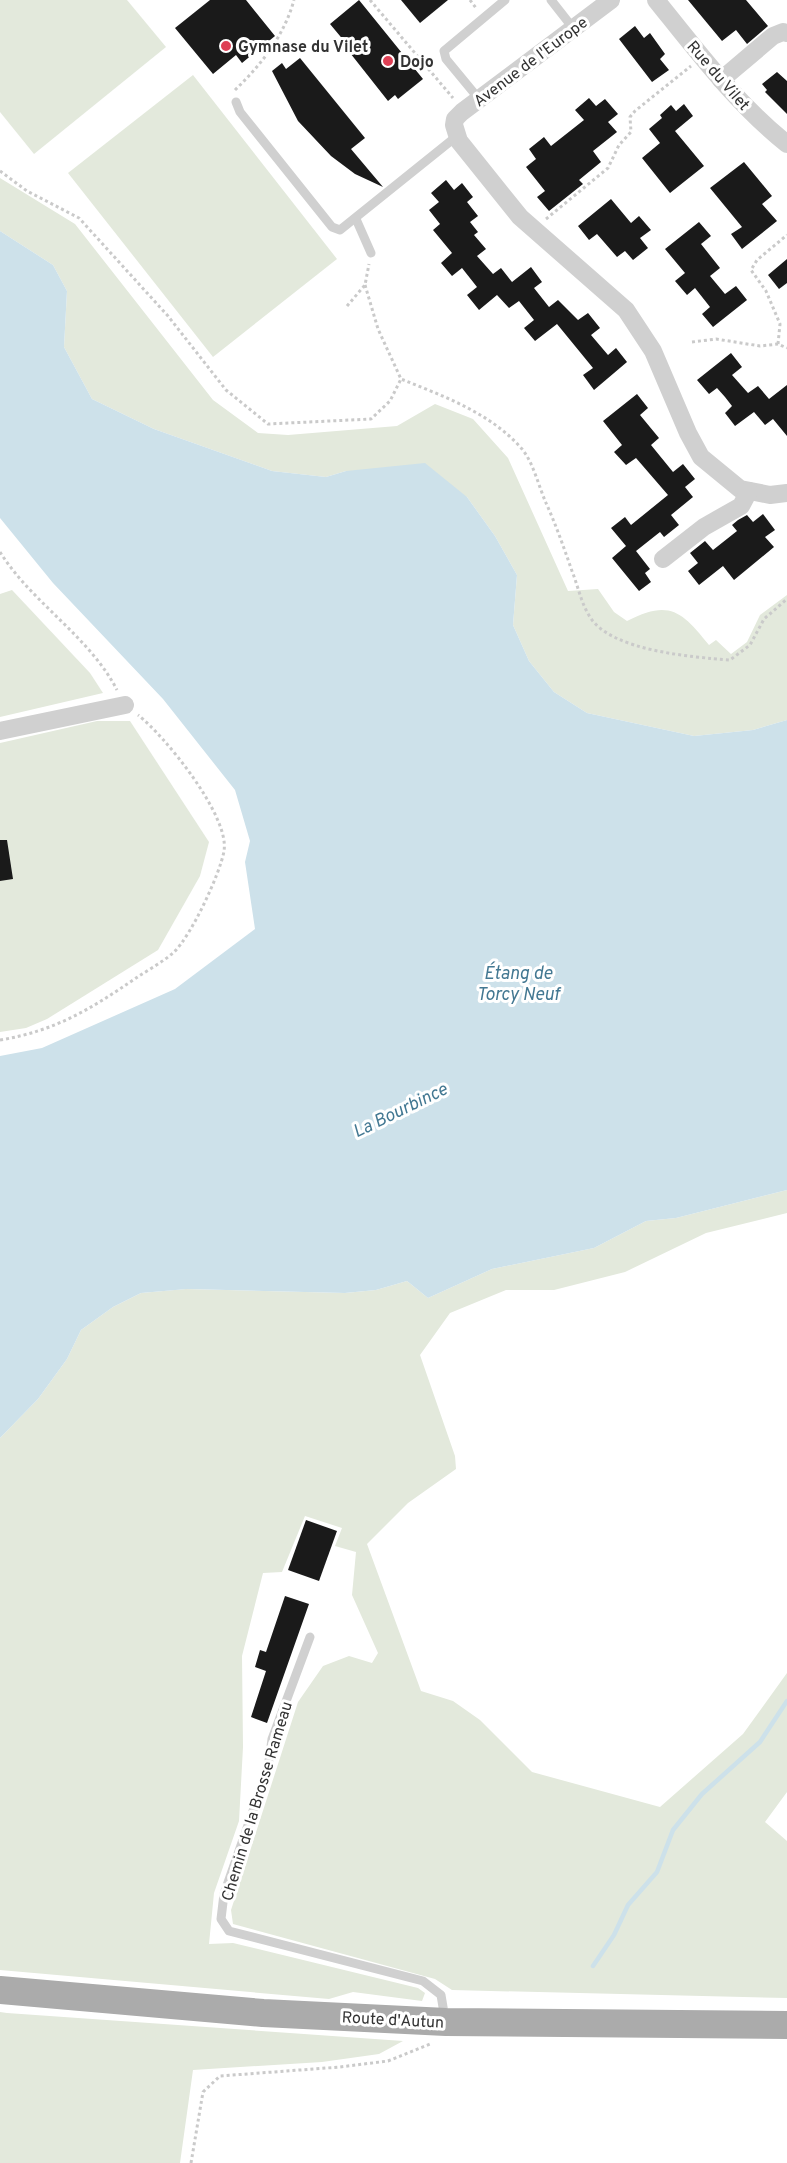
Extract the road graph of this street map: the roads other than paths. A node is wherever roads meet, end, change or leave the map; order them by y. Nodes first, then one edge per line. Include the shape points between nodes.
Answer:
1 (505, 0) edge
2 (551, 0) edge
3 (611, 0) edge
4 (656, 0) edge
5 (573, 28) junction
6 (787, 33) edge
7 (721, 80) junction
8 (479, 99) junction
9 (236, 102) road end
10 (456, 131) junction
11 (787, 144) edge
12 (356, 219) junction
13 (371, 253) road end
14 (749, 491) junction
15 (787, 493) edge
16 (663, 559) dead end
17 (124, 705) road end
18 (0, 731) edge
19 (310, 1637) dead end
20 (0, 1990) edge
21 (446, 2022) junction
22 (787, 2025) edge

1 - 8 lane via 444,51 446,59
2 - 5 lane
3 - 5 street, Avenue de l'Europe
4 - 7 street, Rue du Vilet
5 - 8 street, Avenue de l'Europe
6 - 7 street via 773,36
7 - 11 street, Rue du Vilet via 762,124
8 - 10 street, Avenue de l'Europe via 455,119
9 - 12 lane via 332,227 340,230
10 - 12 lane
10 - 14 street via 533,230 626,310 653,351 701,457 720,475
12 - 13 lane
14 - 15 street
14 - 16 street via 741,506 704,527
17 - 18 street
19 - 21 lane, Chemin de la Brosse Rameau via 272,1739 268,1768 224,1894 221,1919 229,1931 423,1981 441,1995
20 - 21 main road, Route d'Autun via 263,2013
21 - 22 main road, Route d'Autun

